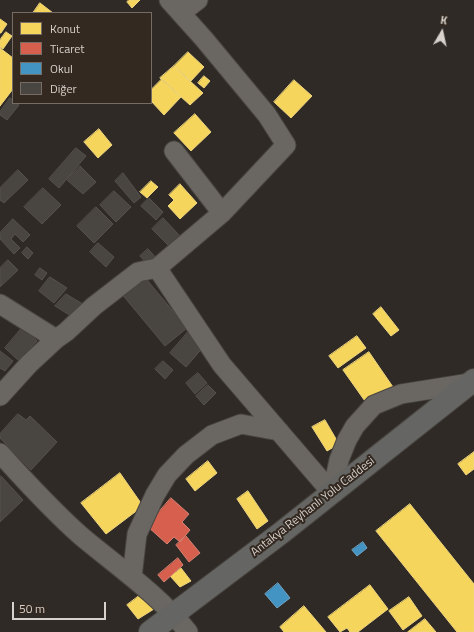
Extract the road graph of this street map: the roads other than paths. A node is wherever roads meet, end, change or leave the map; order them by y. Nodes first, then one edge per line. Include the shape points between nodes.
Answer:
1 (198, 0) edge
2 (175, 7) edge
3 (174, 151) dead end
4 (222, 214) junction
5 (157, 268) junction
6 (0, 304) edge
7 (56, 339) junction
8 (472, 381) edge
9 (0, 396) edge
10 (278, 431) junction
11 (0, 453) edge
12 (332, 493) junction
13 (132, 577) junction
14 (174, 614) junction
15 (150, 632) edge
16 (188, 632) edge

1 - 2 street
2 - 4 street via 267,115 286,145
3 - 4 street
4 - 5 street
5 - 7 street via 138,272
5 - 10 street via 222,365
6 - 7 street
7 - 9 street
8 - 12 main road, Antakya Reyhanlı Yolu Caddesi
8 - 12 street via 401,394 374,405 355,426 347,440 339,460
10 - 12 street
10 - 13 street via 241,424 212,435 186,455 167,475 155,494 137,534
11 - 13 street via 44,501
12 - 14 main road, Antakya Reyhanlı Yolu Caddesi
13 - 14 street
14 - 15 main road, Antakya Reyhanlı Yolu Caddesi
14 - 16 street

